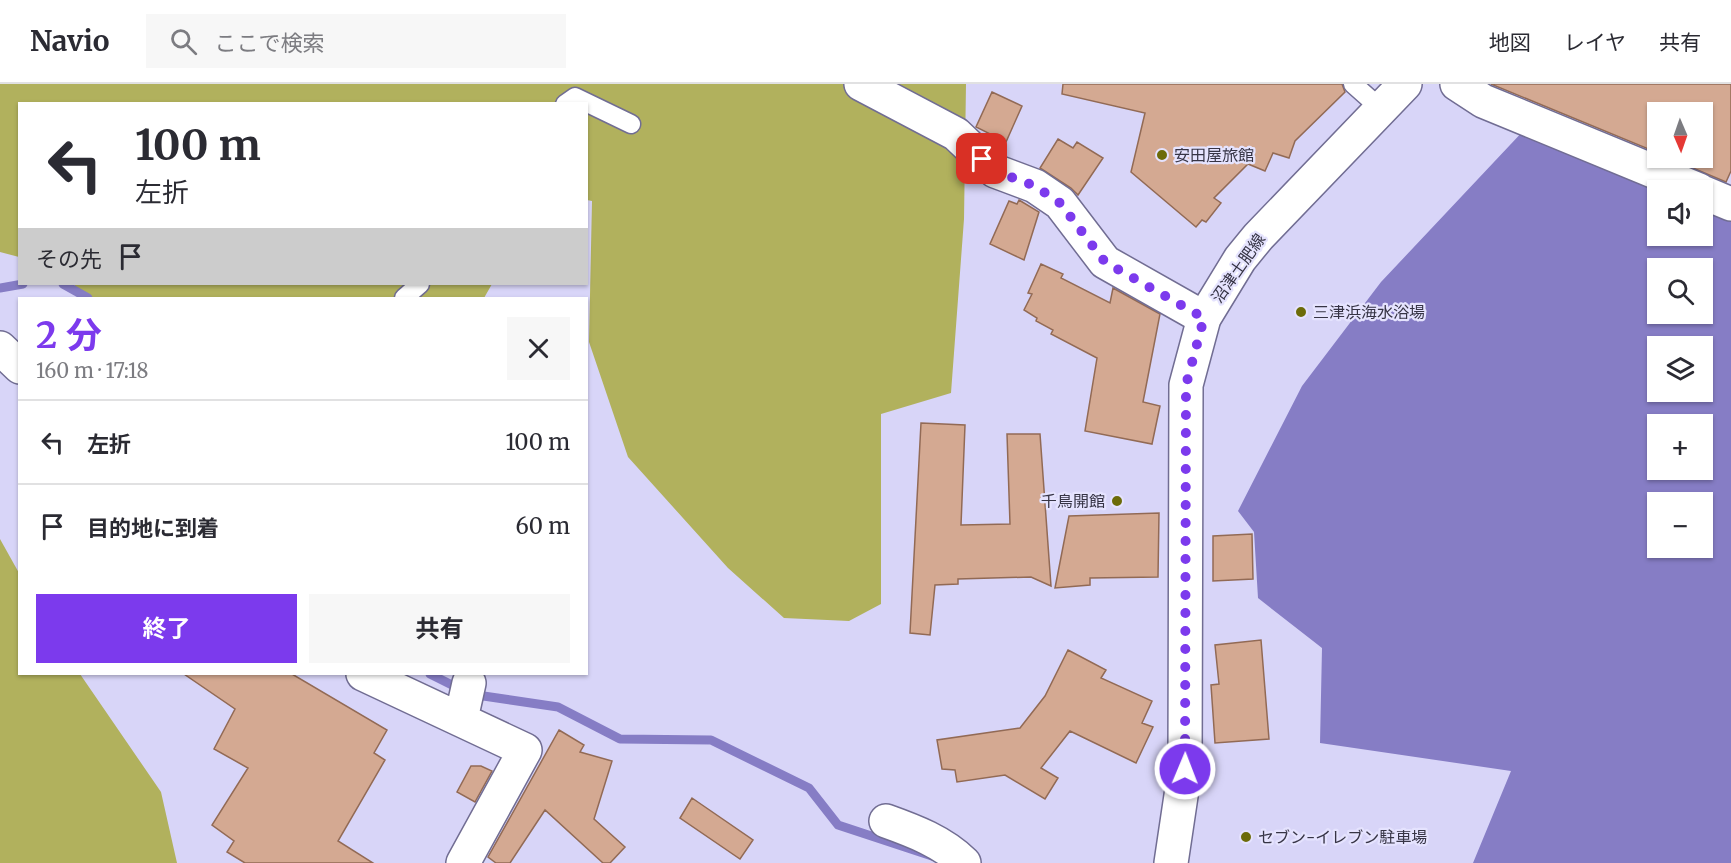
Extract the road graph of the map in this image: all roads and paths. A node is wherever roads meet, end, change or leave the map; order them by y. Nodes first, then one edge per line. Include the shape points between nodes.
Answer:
1 (861, 84) edge
2 (1353, 84) edge
3 (1405, 84) edge
4 (1457, 84) edge
5 (568, 102) edge
6 (585, 102) edge
7 (588, 103) edge
8 (1380, 108) junction
9 (631, 124) dead end
10 (1674, 180) edge
11 (1713, 196) edge
12 (1731, 204) edge
13 (419, 285) edge
14 (405, 297) edge
15 (1204, 318) junction
16 (0, 348) edge
17 (18, 365) edge
18 (367, 675) edge
19 (886, 821) dead end
20 (463, 863) edge
21 (964, 863) edge
22 (1171, 863) edge

1 - 15 street via 956,134 995,171 1060,203 1105,262
2 - 8 lane
3 - 8 street, 沼津土肥線
4 - 10 street via 1483,101
5 - 6 lane via 575,97
7 - 9 lane
8 - 15 street, 沼津土肥線 via 1258,237 1233,269
11 - 12 street
13 - 14 lane
15 - 22 street, 沼津土肥線 via 1186,385 1185,769
16 - 17 street
18 - 20 street via 464,705 525,750
19 - 21 street via 953,852

